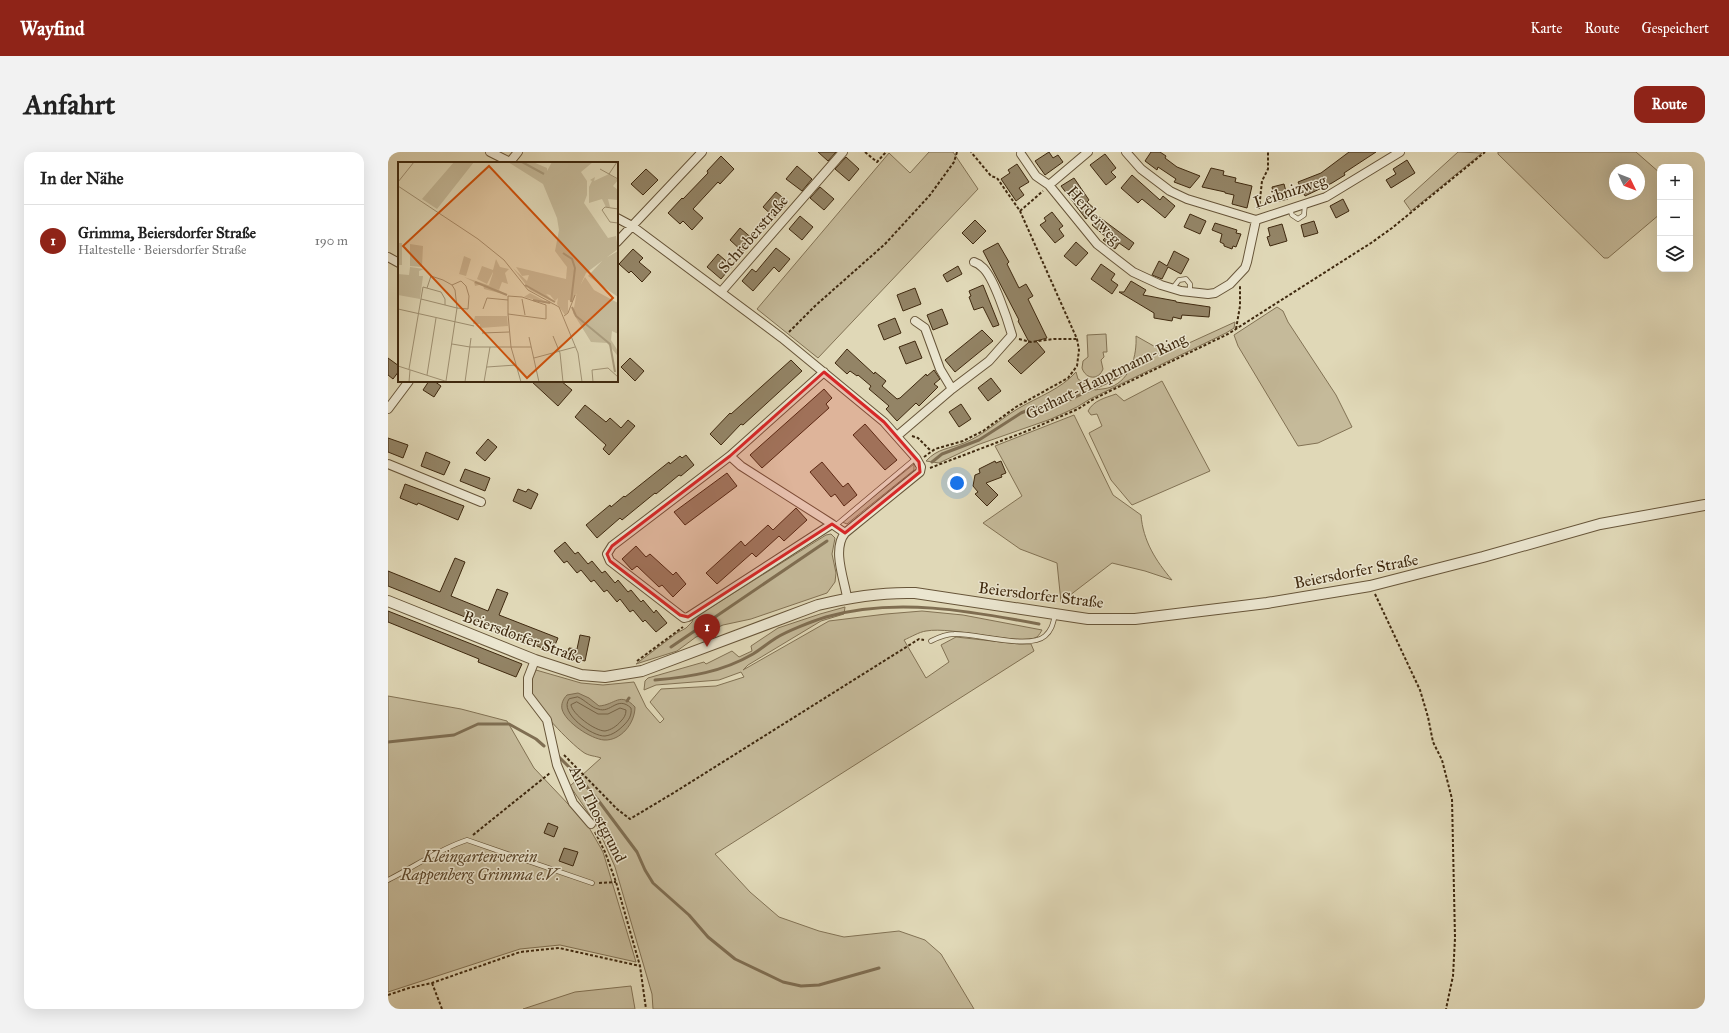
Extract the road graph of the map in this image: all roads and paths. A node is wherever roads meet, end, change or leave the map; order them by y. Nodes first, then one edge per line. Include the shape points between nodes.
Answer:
1 (490, 152) edge
2 (518, 152) edge
3 (702, 152) edge
4 (843, 152) edge
5 (864, 152) edge
6 (886, 152) edge
7 (957, 152) edge
8 (971, 152) edge
9 (1088, 152) edge
10 (1126, 152) edge
11 (1268, 152) edge
12 (1400, 152) edge
13 (1485, 152) edge
14 (1021, 154) dead end
15 (511, 162) edge
16 (1049, 185) junction
17 (1020, 211) junction
18 (618, 219) edge
19 (1256, 220) junction
20 (632, 226) junction
21 (618, 241) edge
22 (388, 257) edge
23 (974, 262) dead end
24 (398, 263) edge
25 (1238, 276) junction
26 (1172, 289) junction
27 (721, 292) junction
28 (1190, 292) junction
29 (916, 321) dead end
30 (1236, 329) junction
31 (1012, 335) junction
32 (782, 338) junction
33 (1077, 339) junction
34 (824, 372) junction
35 (408, 382) edge
36 (952, 389) junction
37 (388, 409) edge
38 (900, 434) junction
39 (931, 451) junction
40 (730, 456) junction
41 (917, 460) junction
42 (388, 464) edge
43 (920, 472) junction
44 (481, 502) dead end
45 (1705, 505) edge
46 (834, 525) junction
47 (845, 533) junction
48 (1370, 586) junction
49 (847, 597) junction
50 (388, 601) edge
51 (1056, 614) junction
52 (688, 617) junction
53 (931, 641) joint
54 (535, 660) junction
55 (634, 663) dead end
56 (552, 746) junction
57 (557, 765) junction
58 (591, 824) joint
59 (467, 840) junction
60 (388, 880) edge
61 (616, 882) junction
62 (592, 883) joint
63 (640, 966) junction
64 (432, 984) junction
65 (388, 995) edge
66 (442, 1009) edge
67 (646, 1009) edge
68 (1446, 1009) edge

1 - 15 street
2 - 15 street
3 - 20 street
4 - 27 street, Schreberstraße
5 - 6 path via 877,162
7 - 32 path via 954,162 930,195 885,244
8 - 17 path via 991,176 997,178
9 - 16 street, Herderweg
10 - 19 street, Leibnizweg via 1141,169 1170,191 1187,199
11 - 19 path via 1268,170 1262,181
12 - 19 street, Leibnizweg via 1326,198
13 - 30 path, Gerhart-Hauptmann-Ring via 1371,244
14 - 16 street, Herderweg via 1036,176
16 - 17 path
16 - 26 street, Herderweg via 1097,244 1133,272
17 - 33 path
18 - 20 street, Schreberstraße
19 - 25 street, Herderweg via 1247,262
20 - 21 street
20 - 27 street, Schreberstraße
22 - 24 street
23 - 31 street via 984,267 994,286
25 - 28 street, Herderweg via 1227,287 1215,293
25 - 30 path via 1240,306
26 - 28 street, Herderweg
26 - 28 lane via 1179,280 1186,279 1190,284
27 - 32 street
29 - 36 street via 925,328 940,369
30 - 43 path, Gerhart-Hauptmann-Ring via 1098,396 1078,409
31 - 33 path via 1031,342
31 - 36 street via 989,362
32 - 34 street
33 - 39 path via 1077,366 1068,378 1016,408 983,431 964,441
34 - 38 street
34 - 40 street
35 - 37 street
36 - 38 street
38 - 39 path via 918,438
38 - 41 street
39 - 41 path
40 - 46 street via 741,466
40 - 52 street via 612,546 607,554 610,561 626,574 684,618
41 - 43 street via 921,467
41 - 46 lane
42 - 44 street
43 - 47 street
45 - 48 street, Beiersdorfer Straße via 1600,524
46 - 47 street
46 - 52 street
47 - 49 street via 838,549
48 - 51 street, Beiersdorfer Straße via 1267,603 1135,619 1088,619
48 - 68 path via 1420,690 1433,742 1442,760 1452,799 1455,938 1453,976
49 - 51 street, Beiersdorfer Straße via 899,593 932,595
49 - 54 street, Beiersdorfer Straße via 818,604 634,673 580,675
50 - 54 street, Beiersdorfer Straße
51 - 53 lane via 1051,629 1044,638 1031,641 998,640 956,634 945,635
52 - 55 path via 688,622 684,626
53 - 56 path via 919,639 630,819 617,809 562,752
54 - 56 street, Am Thostgrund via 528,678 528,695 547,720
56 - 57 street, Am Thostgrund
57 - 58 street, Am Thostgrund via 573,803
57 - 59 path via 547,776
58 - 61 path, Am Thostgrund
59 - 60 lane via 452,845
59 - 62 lane
61 - 62 path
61 - 63 path, Am Thostgrund
63 - 64 path via 559,948 520,952
63 - 67 path, Am Thostgrund
64 - 65 path
64 - 66 path

